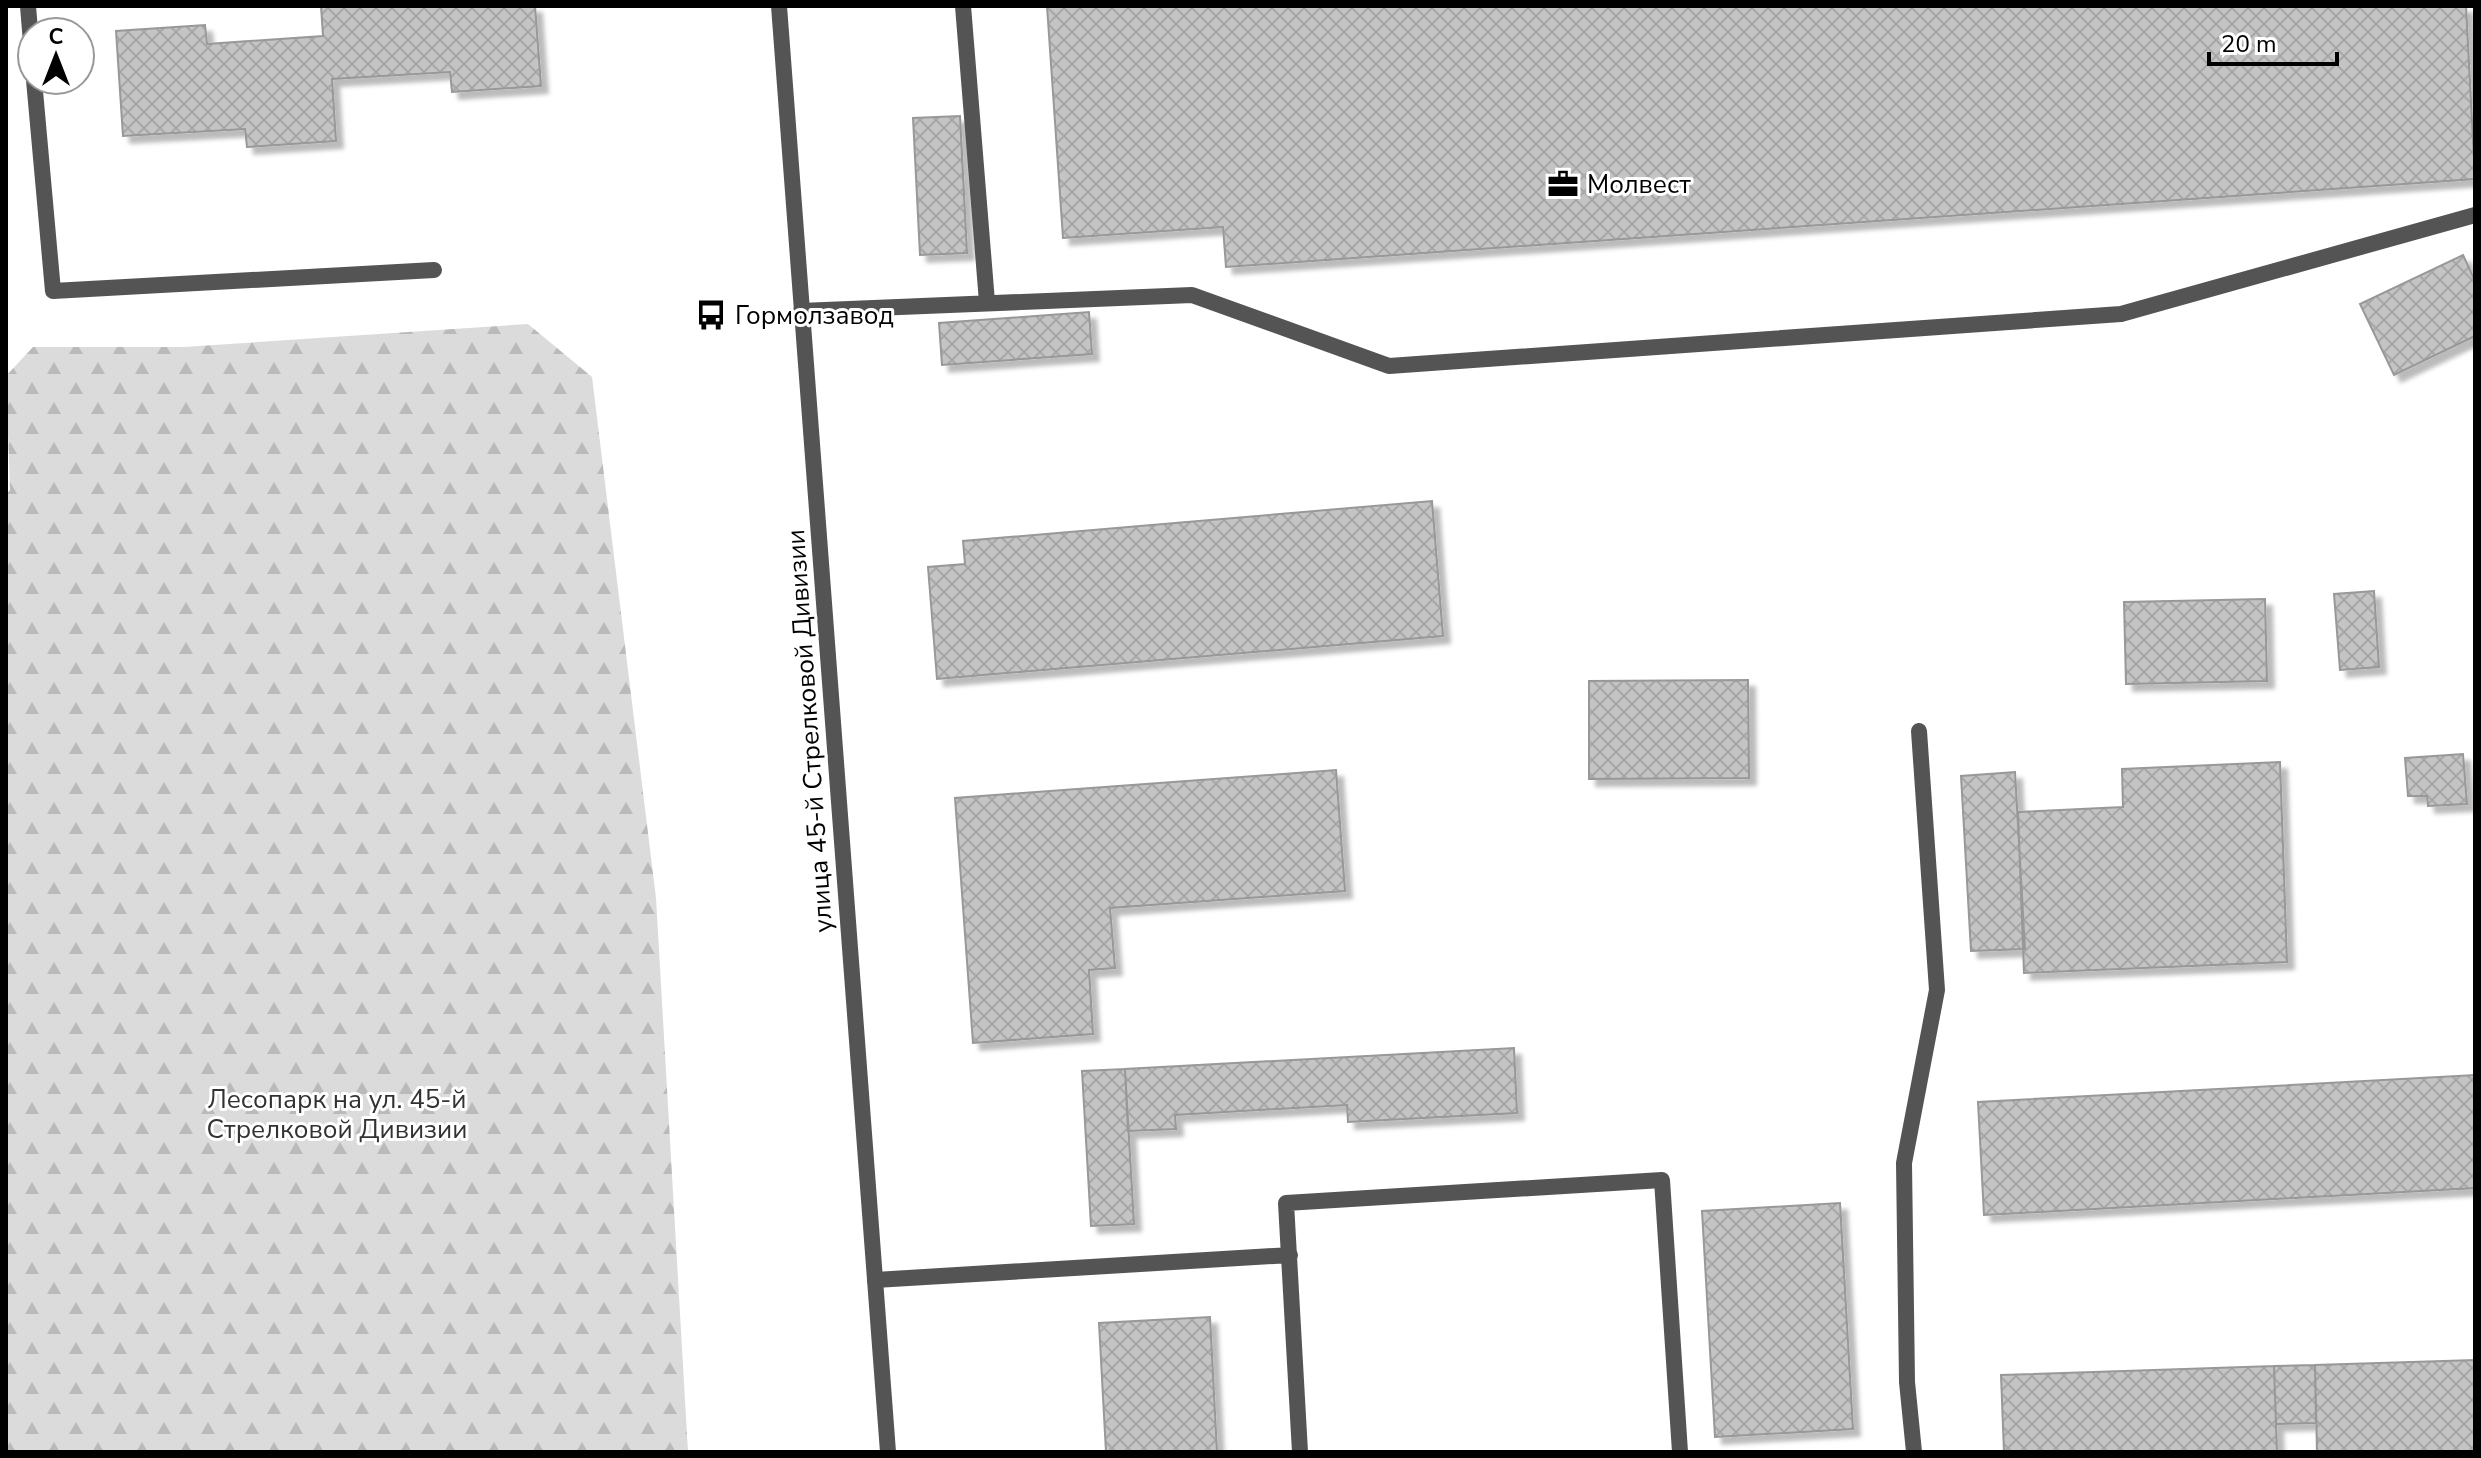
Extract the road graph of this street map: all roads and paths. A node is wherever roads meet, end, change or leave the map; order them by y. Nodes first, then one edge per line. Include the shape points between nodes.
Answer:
1 (779, 6) edge
2 (963, 6) edge
3 (35, 96) edge
4 (2475, 215) edge
5 (434, 270) dead end
6 (987, 302) junction
7 (801, 311) junction
8 (1919, 731) dead end
9 (1290, 1255) junction
10 (875, 1280) junction
11 (888, 1452) edge
12 (1300, 1452) edge
13 (1680, 1452) edge
14 (1914, 1452) edge

1 - 7 street, улица 45-й Стрелковой Дивизии
2 - 6 street
3 - 5 street via 53,291
4 - 6 street via 2121,314 1389,366 1192,295
6 - 7 street
7 - 10 street, улица 45-й Стрелковой Дивизии
8 - 14 street via 1937,990 1904,1163 1907,1382
9 - 10 street
9 - 12 street
9 - 13 street via 1286,1203 1662,1180
10 - 11 street, улица 45-й Стрелковой Дивизии

